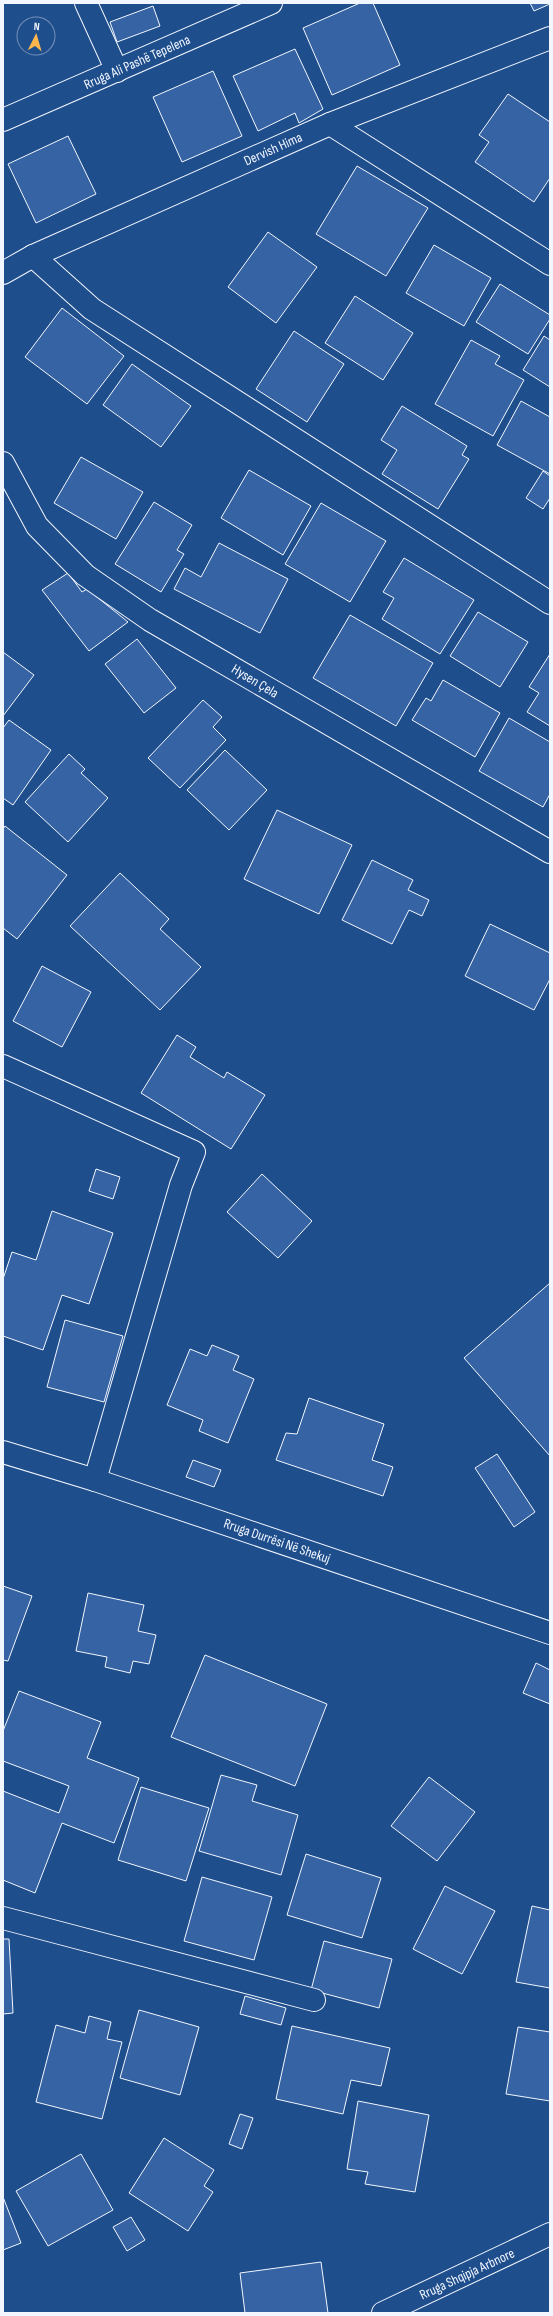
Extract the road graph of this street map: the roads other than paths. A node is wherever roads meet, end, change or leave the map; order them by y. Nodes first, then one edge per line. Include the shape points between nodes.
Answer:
1 (86, 3) edge
2 (271, 3) edge
3 (550, 38) edge
4 (117, 71) junction
5 (3, 120) edge
6 (330, 124) junction
7 (33, 256) junction
8 (550, 264) edge
9 (3, 273) edge
10 (3, 463) edge
11 (550, 603) edge
12 (550, 852) edge
13 (3, 1066) edge
14 (3, 1452) edge
15 (95, 1480) junction
16 (550, 1633) edge
17 (3, 1918) edge
18 (314, 2000) dead end
19 (550, 2234) edge
20 (383, 2313) edge

1 - 4 street
2 - 4 street, Rruga Ali Pashë Tepelena
3 - 6 street, Dervish Hima
4 - 5 street, Rruga Ali Pashë Tepelena
6 - 7 street, Dervish Hima
6 - 8 street
7 - 9 street, Dervish Hima
7 - 11 street via 92,309
10 - 12 street, Hysen Çela via 37,526 85,575 150,620
13 - 15 street via 194,1152 181,1185
14 - 15 street, Rruga Durrësi Në Shekuj
15 - 16 street, Rruga Durrësi Në Shekuj
17 - 18 street
19 - 20 street, Rruga Shqipja Arbnore

